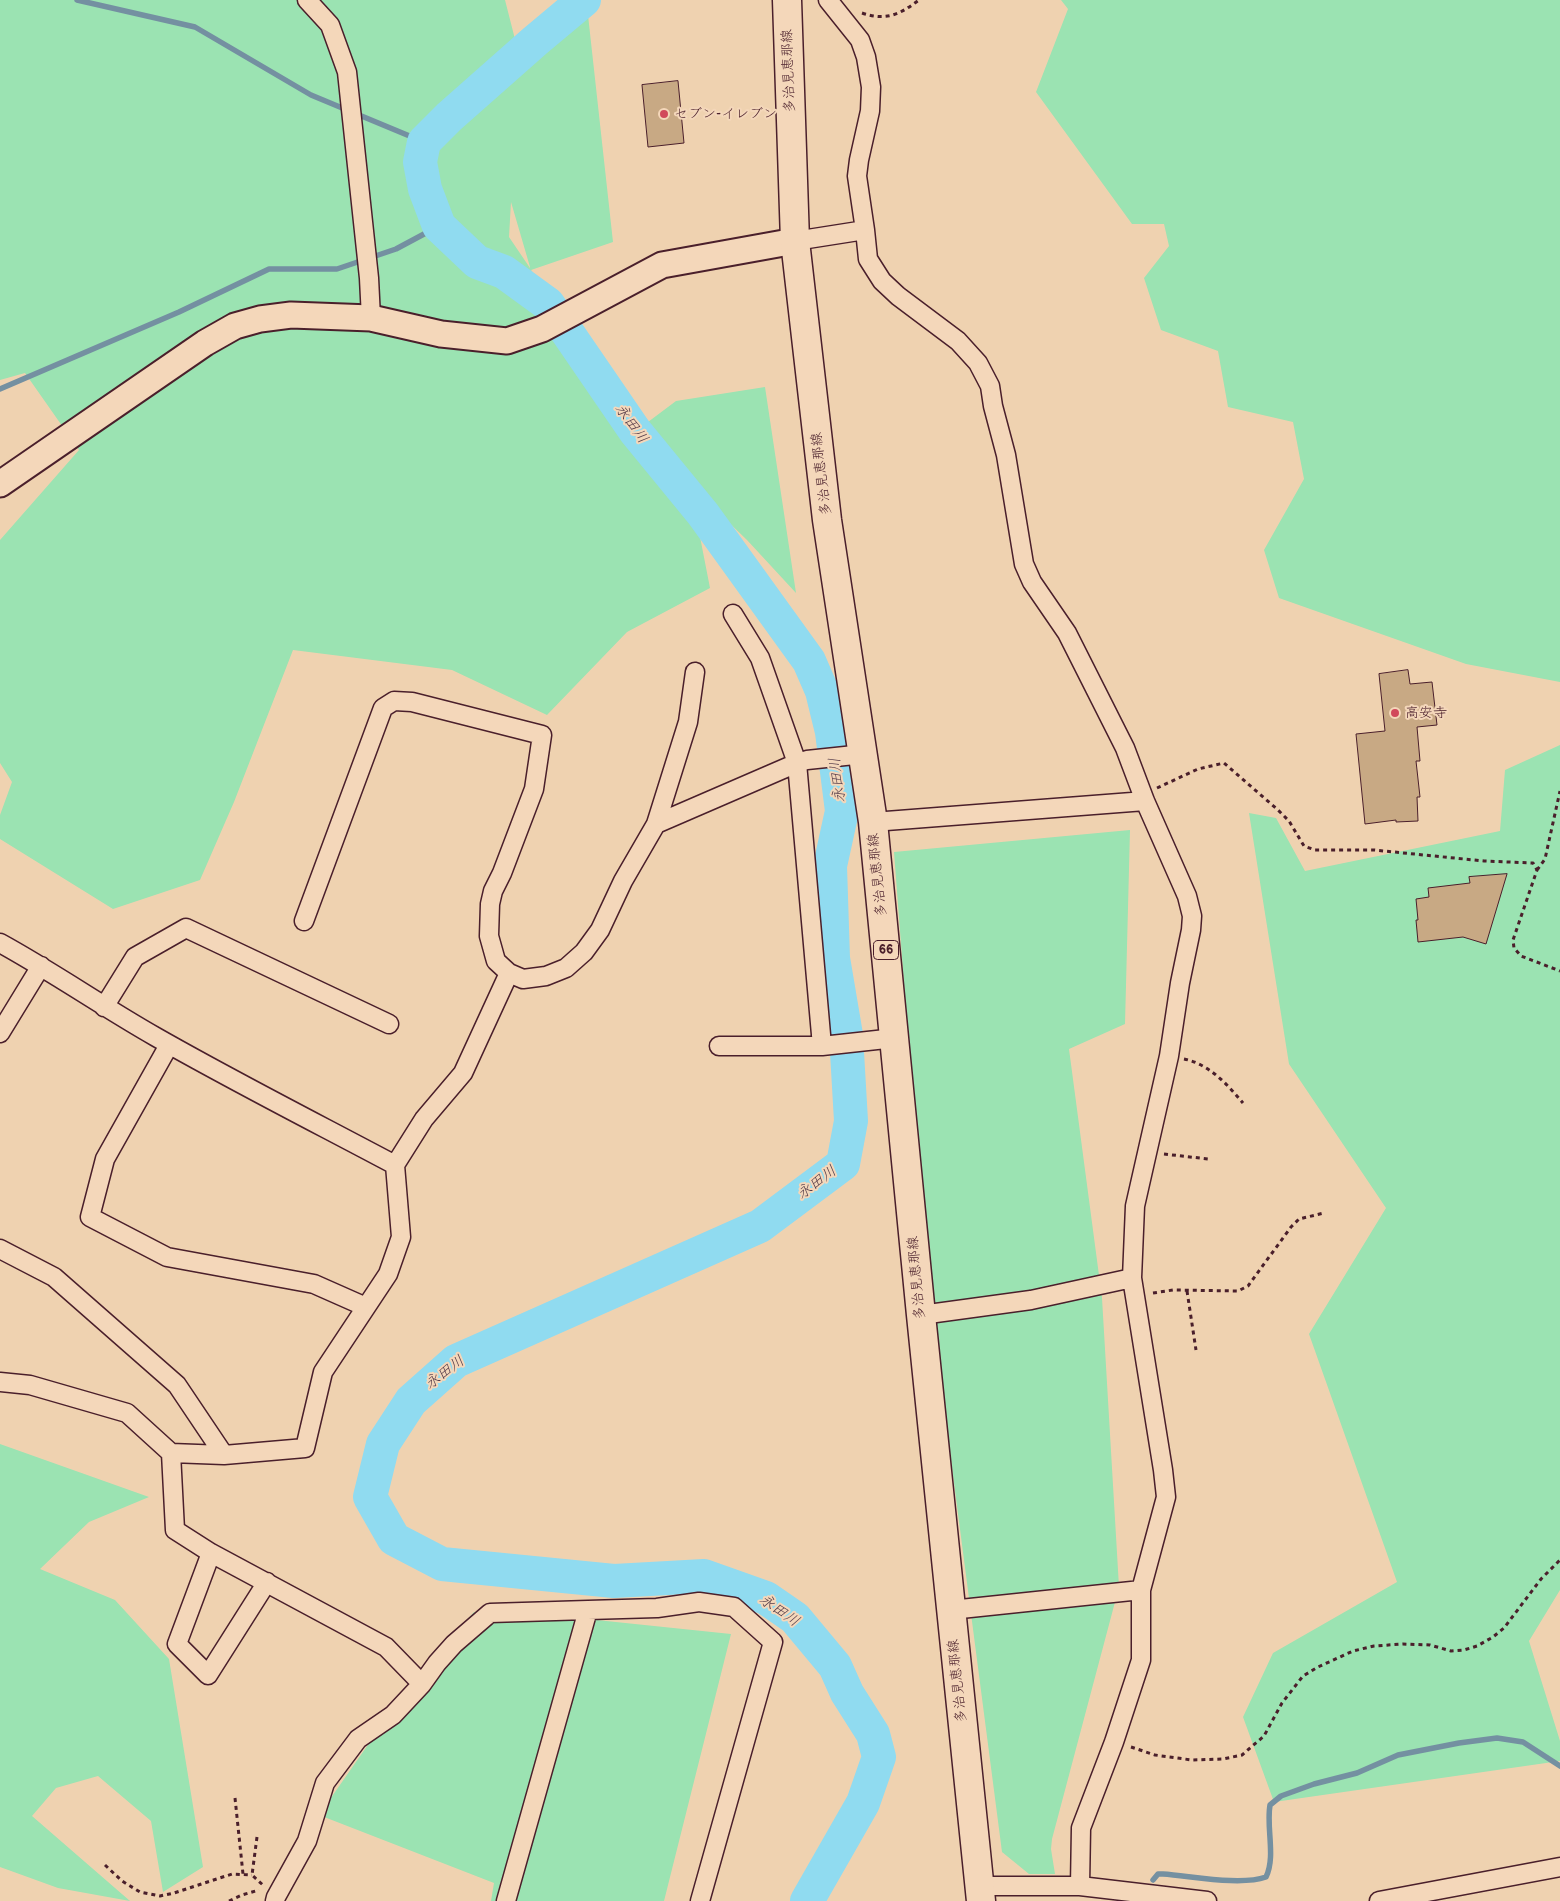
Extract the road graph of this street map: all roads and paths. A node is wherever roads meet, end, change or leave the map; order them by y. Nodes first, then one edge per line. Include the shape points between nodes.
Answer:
1 (307, 0) edge
2 (787, 0) edge
3 (828, 0) edge
4 (919, 0) edge
5 (859, 12) dead end
6 (865, 230) junction
7 (795, 241) junction
8 (371, 318) junction
9 (0, 484) edge
10 (733, 614) dead end
11 (695, 672) dead end
12 (858, 754) junction
13 (802, 762) junction
14 (1560, 791) edge
15 (1144, 798) junction
16 (873, 822) junction
17 (656, 824) junction
18 (1537, 870) junction
19 (304, 921) dead end
20 (0, 943) edge
21 (41, 966) junction
22 (1560, 971) edge
23 (508, 973) junction
24 (104, 1008) junction
25 (389, 1024) dead end
26 (0, 1033) edge
27 (887, 1039) junction
28 (169, 1044) junction
29 (827, 1045) junction
30 (720, 1046) dead end
31 (1169, 1056) junction
32 (1243, 1103) dead end
33 (1147, 1152) junction
34 (1208, 1159) dead end
35 (395, 1165) junction
36 (1324, 1213) dead end
37 (0, 1249) edge
38 (1132, 1278) junction
39 (1187, 1290) junction
40 (1135, 1296) junction
41 (366, 1308) junction
42 (921, 1315) junction
43 (1196, 1350) dead end
44 (0, 1382) edge
45 (171, 1453) junction
46 (224, 1455) junction
47 (211, 1553) junction
48 (1560, 1560) edge
49 (267, 1582) junction
50 (1141, 1590) junction
51 (588, 1610) junction
52 (951, 1610) junction
53 (422, 1684) junction
54 (1114, 1742) junction
55 (235, 1798) dead end
56 (257, 1838) dead end
57 (105, 1865) dead end
58 (1560, 1867) edge
59 (242, 1874) junction
60 (252, 1875) junction
61 (1080, 1886) junction
62 (980, 1894) edge
63 (229, 1901) edge
64 (275, 1901) edge
65 (506, 1901) edge
66 (700, 1901) edge
67 (1208, 1901) edge
68 (1379, 1901) edge

1 - 8 street via 330,26 347,72
2 - 7 main road, 多治見恵那線 / 66
3 - 6 street via 860,40 871,87 870,112 857,176
4 - 5 path via 885,17
6 - 7 street
6 - 15 street via 868,259 882,281 958,341 978,364 990,386 1006,455 1024,564 1032,582 1067,633 1125,748
7 - 8 street via 662,265 542,329 507,341 441,334
7 - 12 main road, 多治見恵那線 / 66
8 - 9 street via 291,315 235,326 205,343
10 - 13 street via 760,658
11 - 17 street via 688,722
12 - 13 street
12 - 16 main road, 多治見恵那線 / 66
13 - 17 street
13 - 29 street
14 - 18 path via 1545,859
15 - 16 street
15 - 18 path via 1198,769 1224,763 1284,815 1304,846 1315,850 1374,850 1484,862 1533,863
15 - 31 street via 1187,896 1192,916
16 - 27 main road, 多治見恵那線 / 66
17 - 23 street via 622,882 600,930 584,952 566,968 546,976 523,979
18 - 22 path via 1513,940 1514,948 1521,956
19 - 23 street via 383,708 394,701 412,702 496,722 542,735 534,789 490,904 489,936 496,961
20 - 21 street
21 - 24 street
21 - 26 street
23 - 35 street via 463,1073 424,1120
24 - 25 street via 135,957 186,928
24 - 28 street
27 - 29 street
27 - 42 main road, 多治見恵那線 / 66
28 - 35 street
28 - 41 street via 105,1159 90,1217 167,1257 314,1284
29 - 30 street
31 - 32 path via 1188,1059 1208,1069
31 - 33 street
33 - 34 path
33 - 38 street via 1135,1206
35 - 41 street via 401,1237 388,1274
36 - 39 path via 1299,1219 1290,1227 1248,1286 1238,1291
37 - 46 street via 54,1277 177,1385
38 - 40 street
38 - 42 street via 1031,1300
39 - 40 path
39 - 43 path
40 - 50 street via 1166,1497
41 - 46 street via 323,1372 305,1448
42 - 52 main road, 多治見恵那線 / 66
44 - 45 street via 30,1385 128,1413
45 - 46 street
45 - 47 street via 175,1530
47 - 49 street
47 - 49 street via 177,1644 208,1675
48 - 54 path via 1541,1579 1504,1628 1477,1646 1464,1650 1430,1645 1374,1646 1353,1651 1303,1676 1282,1703 1264,1736 1242,1755 1192,1760 1155,1755
49 - 53 street via 386,1647
50 - 52 street
50 - 54 street via 1141,1660
51 - 53 street via 490,1613 454,1644
51 - 65 street
51 - 66 street via 656,1608 699,1602 734,1608 773,1642
52 - 62 main road, 多治見恵那線 / 66
53 - 64 street via 392,1715 358,1739 325,1783 307,1841
54 - 61 street via 1082,1828
55 - 59 path
56 - 60 path
57 - 59 path via 140,1892 160,1896 232,1874
58 - 68 street
59 - 60 path
60 - 63 path via 266,1888
61 - 62 street
61 - 67 street

